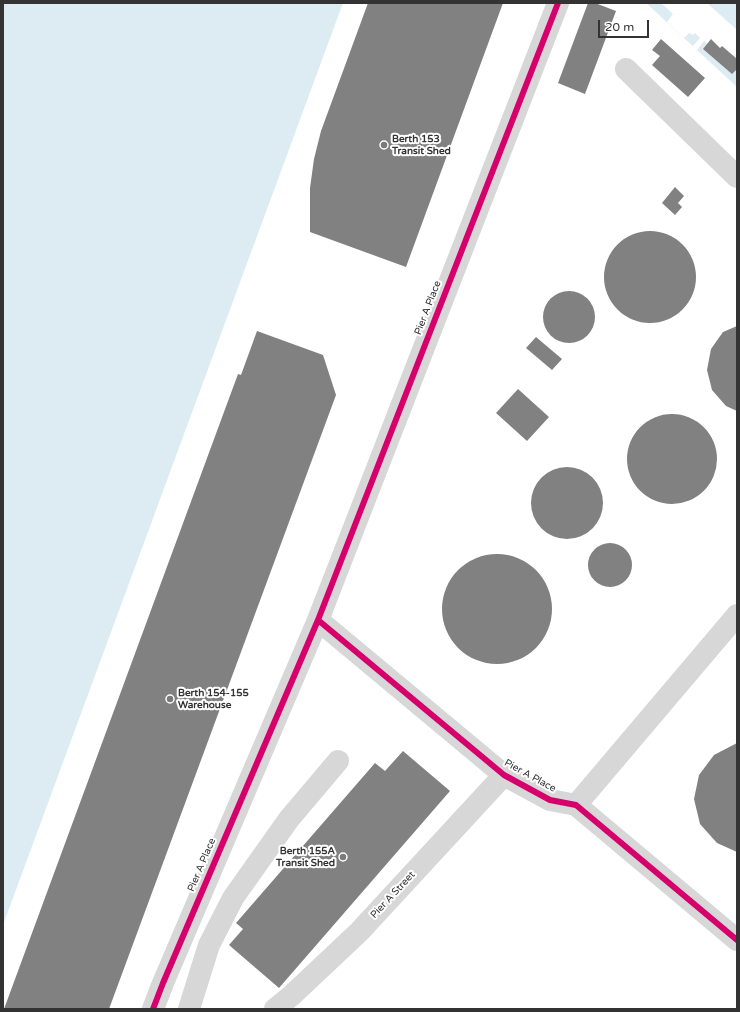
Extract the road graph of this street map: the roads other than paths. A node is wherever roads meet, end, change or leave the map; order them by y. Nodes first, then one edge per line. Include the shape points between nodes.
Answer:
1 (558, 3) edge
2 (626, 69) dead end
3 (737, 177) edge
4 (737, 615) edge
5 (318, 620) junction
6 (338, 761) dead end
7 (504, 775) junction
8 (576, 805) junction
9 (737, 940) edge
10 (153, 1009) edge
11 (189, 1009) edge
12 (275, 1009) edge

1 - 5 street, Pier A Place
2 - 3 street
4 - 8 street
5 - 7 street, Pier A Place
5 - 10 street, Pier A Place
6 - 11 street via 289,819 233,898 209,945
7 - 8 street, Pier A Place via 550,800
7 - 12 street, Pier A Street via 359,932
8 - 9 street, Pier A Place

